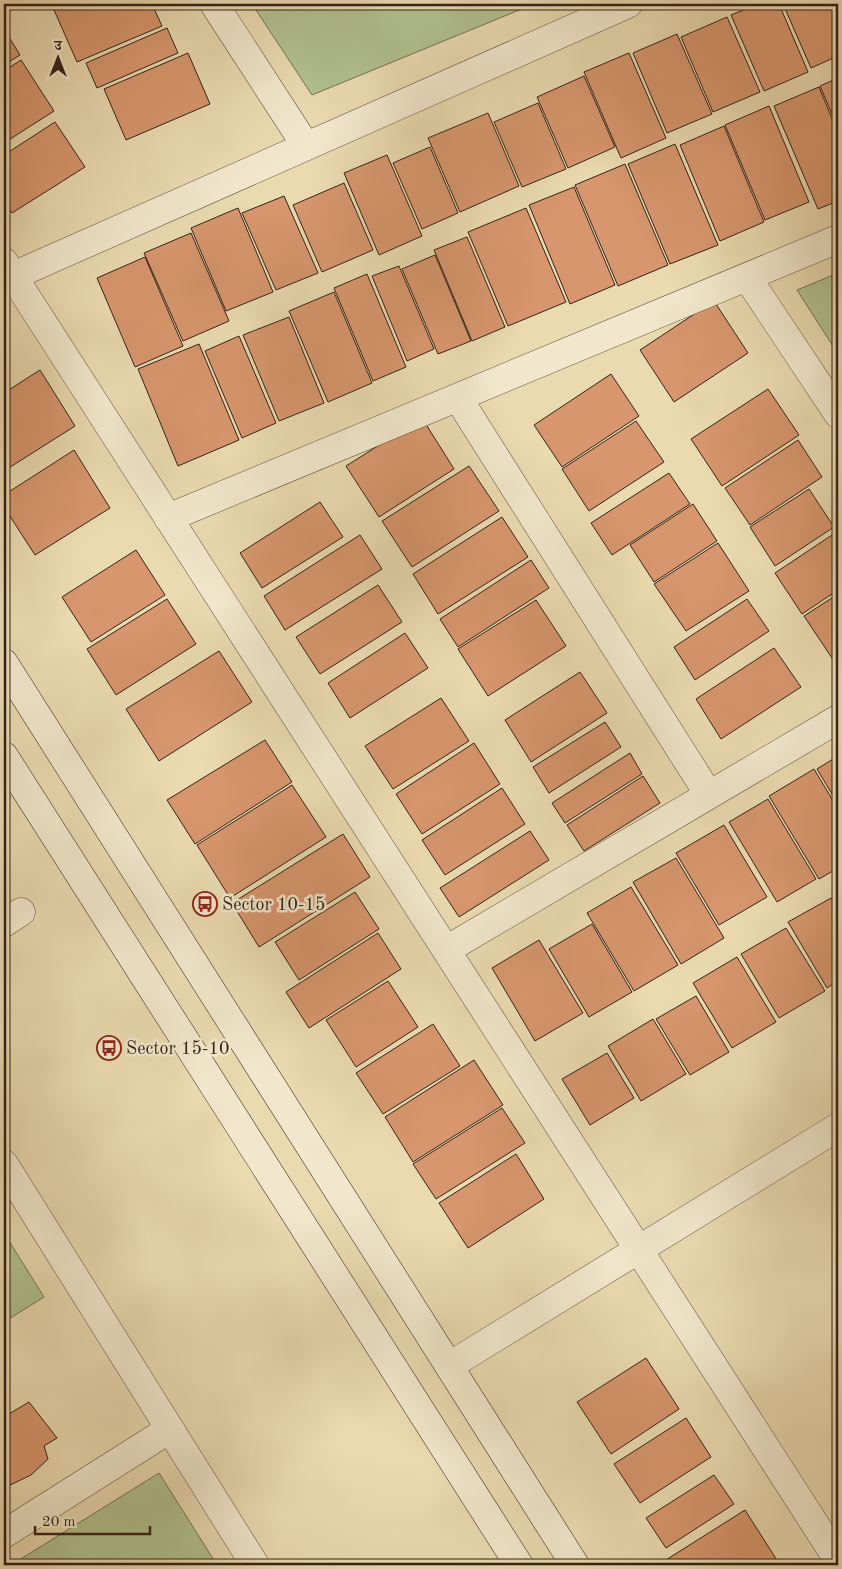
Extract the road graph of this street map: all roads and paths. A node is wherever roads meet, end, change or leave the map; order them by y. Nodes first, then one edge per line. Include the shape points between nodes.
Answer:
1 (214, 4) edge
2 (619, 5) edge
3 (306, 146) junction
4 (838, 239) edge
5 (8, 269) edge
6 (747, 277) junction
7 (458, 398) junction
8 (838, 414) edge
9 (168, 518) junction
10 (4, 663) edge
11 (838, 719) edge
12 (4, 756) edge
13 (709, 795) junction
14 (446, 950) junction
15 (838, 1127) edge
16 (4, 1164) edge
17 (638, 1250) junction
18 (449, 1366) junction
19 (170, 1429) junction
20 (4, 1534) edge
21 (838, 1560) edge
22 (255, 1565) edge
23 (519, 1565) edge
24 (576, 1565) edge

1 - 3 street
2 - 3 street
3 - 5 street
4 - 6 street
5 - 9 street
6 - 7 street
6 - 8 street
7 - 9 street
7 - 13 street
9 - 14 street
10 - 18 street
11 - 13 street
12 - 23 street
13 - 14 street
14 - 17 street
15 - 17 street
16 - 19 street
17 - 18 street
17 - 21 street
18 - 24 street
19 - 20 street
19 - 22 street

